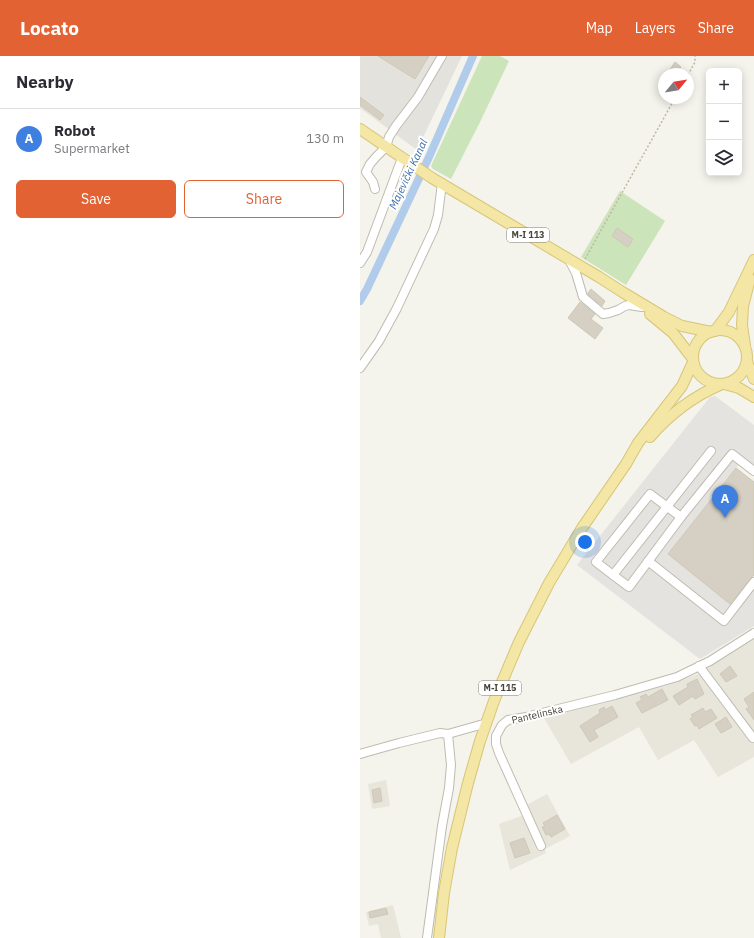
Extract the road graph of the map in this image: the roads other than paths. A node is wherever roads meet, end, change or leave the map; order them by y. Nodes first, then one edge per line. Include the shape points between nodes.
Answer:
1 (442, 56) edge
2 (360, 129) edge
3 (386, 147) junction
4 (402, 158) junction
5 (363, 171) edge
6 (442, 183) junction
7 (375, 189) dead end
8 (567, 258) junction
9 (754, 260) edge
10 (360, 263) edge
11 (754, 266) edge
12 (624, 293) junction
13 (642, 308) junction
14 (713, 331) junction
15 (745, 346) junction
16 (693, 361) junction
17 (747, 362) junction
18 (360, 368) edge
19 (754, 379) edge
20 (722, 384) junction
21 (754, 397) edge
22 (711, 450) dead end
23 (626, 464) junction
24 (754, 471) edge
25 (667, 506) junction
26 (681, 517) junction
27 (648, 561) junction
28 (613, 575) junction
29 (754, 582) edge
30 (754, 633) edge
31 (699, 666) junction
32 (487, 723) junction
33 (448, 734) junction
34 (753, 738) edge
35 (360, 754) edge
36 (541, 846) dead end
37 (426, 938) edge
38 (439, 938) edge

1 - 3 street via 418,97 389,137
2 - 3 main road, M-I 113
3 - 4 main road, M-I 113
3 - 5 street
4 - 6 main road, M-I 113
4 - 10 street via 367,252
5 - 7 street via 373,182
6 - 8 main road, M-I 113
6 - 18 street via 434,229 383,335
8 - 12 main road, M-I 113
8 - 13 street via 576,273 583,297 603,314 629,305
9 - 14 main road, M-I 115 via 729,312
11 - 15 main road via 743,306
12 - 13 main road, M-I 113
12 - 14 main road, M-I 113 via 682,326
13 - 16 main road, M-I 113 via 673,334
14 - 15 main road via 724,330 732,333 740,338
14 - 16 main road, M-I 115 via 697,342
15 - 17 main road
16 - 20 main road via 696,370 706,381
16 - 23 main road, M-I 115 via 682,386 638,443
17 - 19 main road
17 - 20 main road, M-I 115 via 739,377
20 - 21 main road via 739,388
20 - 23 main road, M-I 115 via 694,398 674,413
22 - 25 street
23 - 32 main road, M-I 115 via 582,528 538,603 519,642
24 - 26 street via 732,454
25 - 26 street
25 - 28 street
25 - 28 street via 650,494 596,562
26 - 27 street
27 - 28 street via 628,588
27 - 29 street via 724,621
30 - 31 street, Pantelinska
31 - 34 street
31 - 36 street, Pantelinska via 677,677 508,720 502,725 496,736 496,744
32 - 33 street
32 - 38 main road, M-I 115 via 454,840
33 - 35 street via 440,733
33 - 37 street via 451,765 449,788

